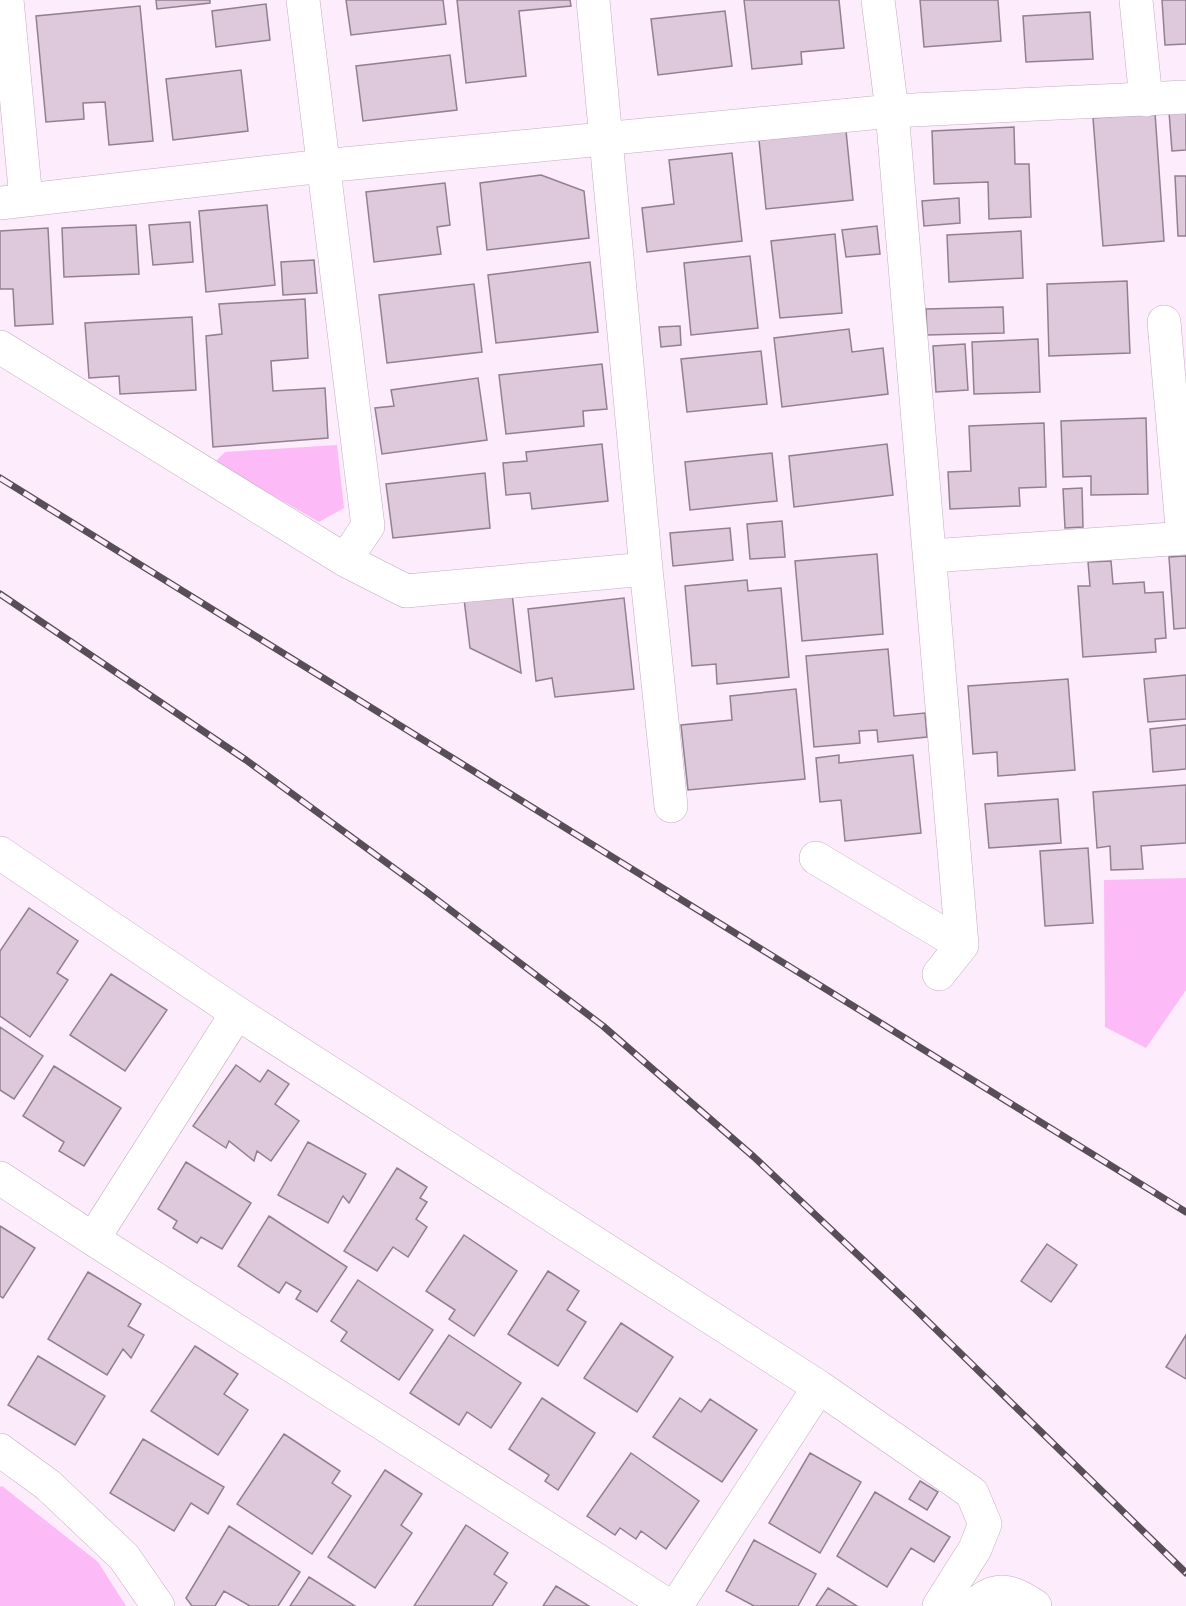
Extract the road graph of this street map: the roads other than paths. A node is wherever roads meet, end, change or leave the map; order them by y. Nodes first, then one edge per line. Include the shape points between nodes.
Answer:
1 (7, 0) edge
2 (303, 0) edge
3 (593, 0) edge
4 (878, 0) edge
5 (1137, 0) edge
6 (1186, 97) edge
7 (1146, 100) junction
8 (892, 111) junction
9 (606, 138) junction
10 (323, 166) junction
11 (13, 201) edge
12 (1164, 322) dead end
13 (0, 347) edge
14 (1184, 538) edge
15 (931, 556) junction
16 (345, 560) junction
17 (646, 569) junction
18 (671, 806) dead end
19 (0, 853) edge
20 (816, 858) dead end
21 (962, 945) junction
22 (939, 974) dead end
23 (237, 1013) junction
24 (0, 1178) edge
25 (93, 1239) junction
26 (819, 1387) junction
27 (0, 1450) edge
28 (975, 1549) junction
29 (985, 1599) edge
30 (158, 1606) edge
31 (669, 1606) edge
32 (676, 1606) edge
33 (939, 1606) edge
34 (1035, 1606) edge

1 - 11 street
2 - 10 street
3 - 9 street
4 - 8 street
5 - 7 street
6 - 7 street
7 - 8 street
8 - 9 street
8 - 15 street
9 - 10 street
9 - 17 street
10 - 11 street
10 - 16 street via 368,526
12 - 14 street
13 - 16 street
14 - 15 street
15 - 21 street
16 - 17 street via 406,591
17 - 18 street
19 - 23 street
20 - 21 street
21 - 22 street
23 - 25 street
23 - 26 street
24 - 25 street
25 - 31 street
26 - 28 street via 972,1493 985,1524
26 - 32 street
27 - 30 street via 48,1485 124,1557
28 - 29 street
28 - 33 street
29 - 34 street via 1018,1594

